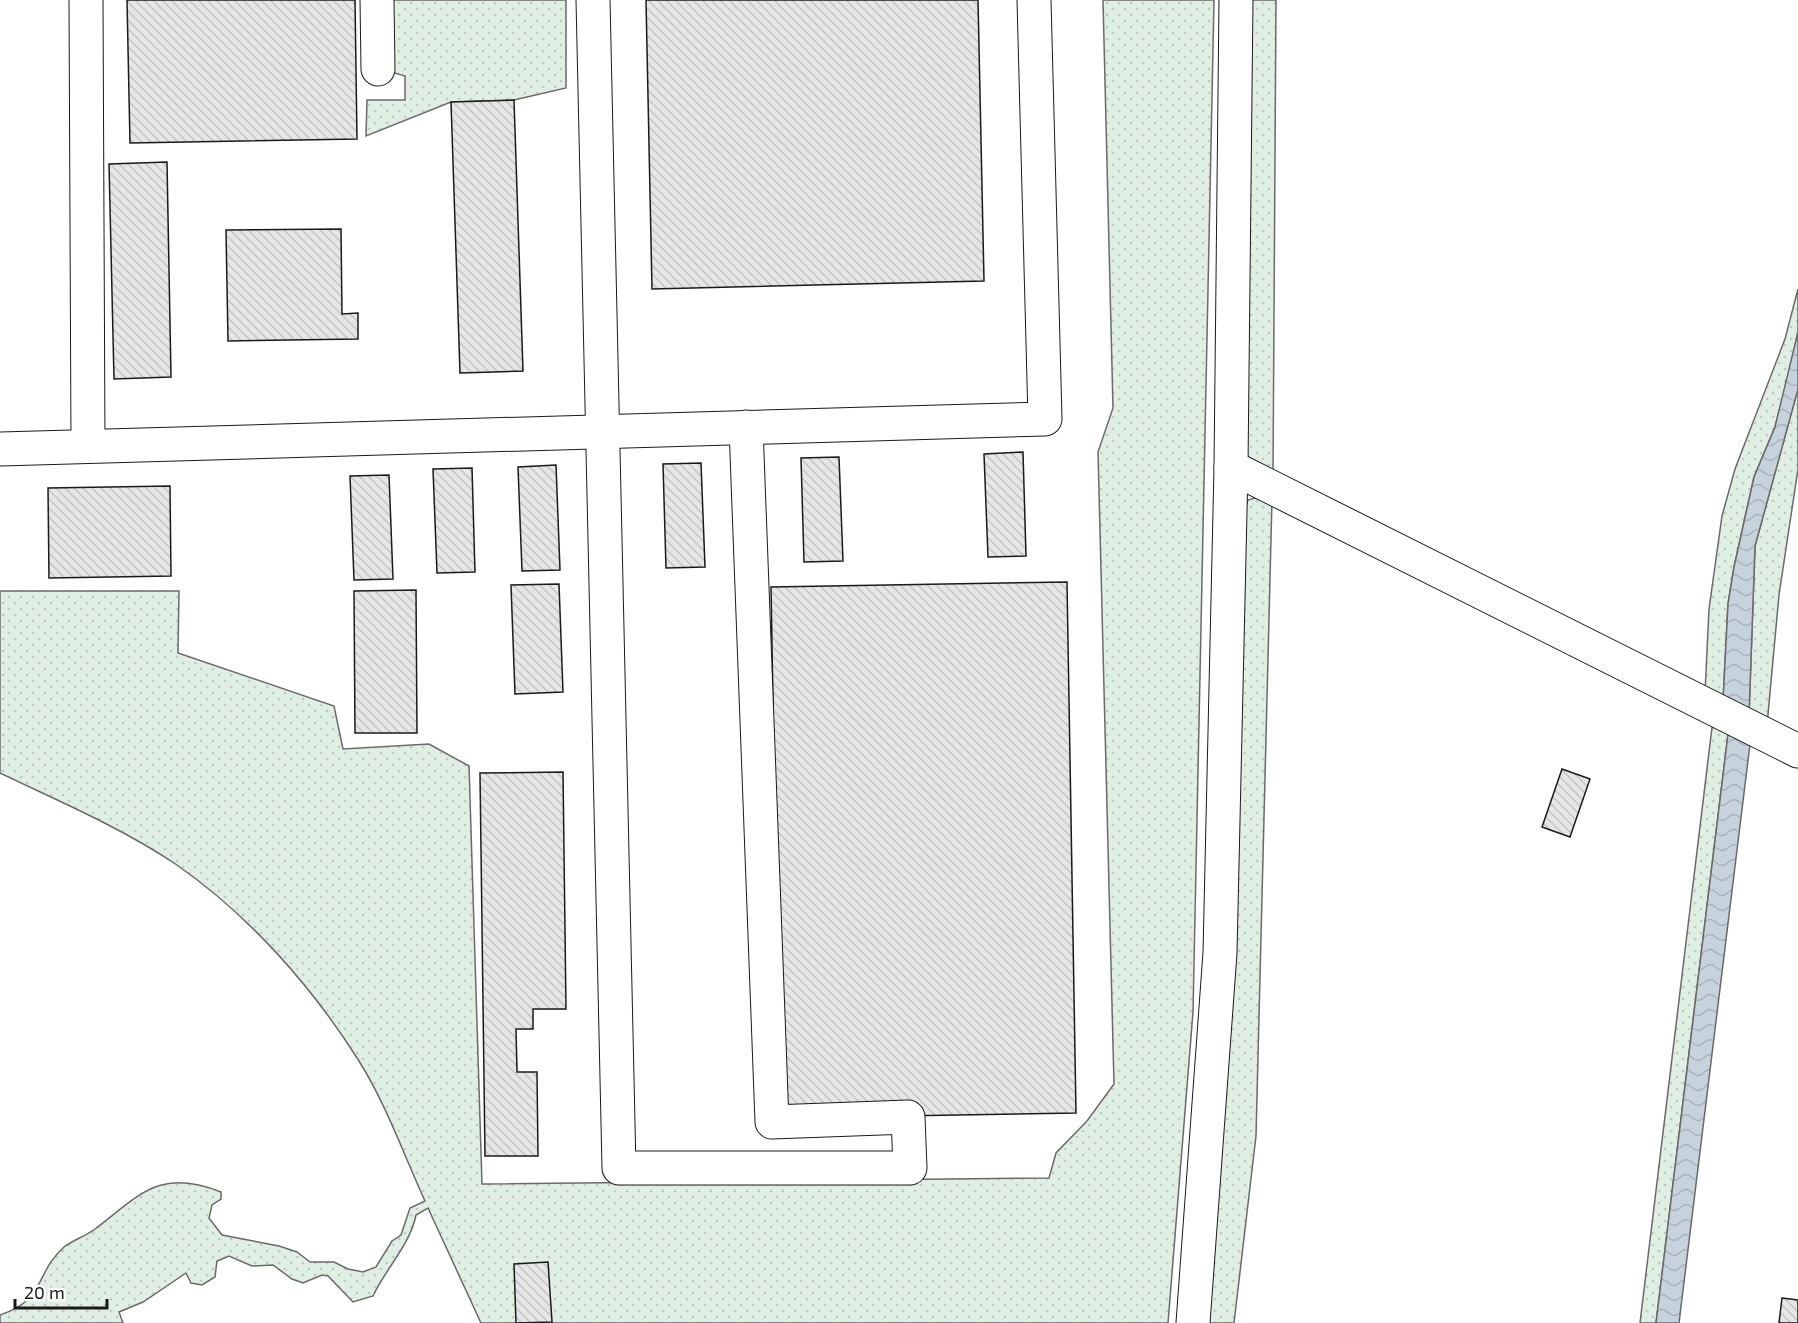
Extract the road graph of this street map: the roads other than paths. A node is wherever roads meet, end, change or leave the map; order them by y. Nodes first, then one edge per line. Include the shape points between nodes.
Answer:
1 (86, 0) edge
2 (377, 0) edge
3 (593, 0) edge
4 (1034, 0) edge
5 (1236, 0) edge
6 (378, 69) dead end
7 (746, 427) junction
8 (601, 430) junction
9 (88, 446) junction
10 (0, 448) edge
11 (1231, 467) junction
12 (1798, 751) edge
13 (1193, 1323) edge

1 - 9 street
2 - 6 street
3 - 8 street
4 - 7 street via 1045,419
5 - 11 street
7 - 8 street
7 - 8 street via 772,1122 908,1117 910,1168 619,1168
8 - 9 street
9 - 10 street
11 - 12 street
11 - 13 street via 1220,953

